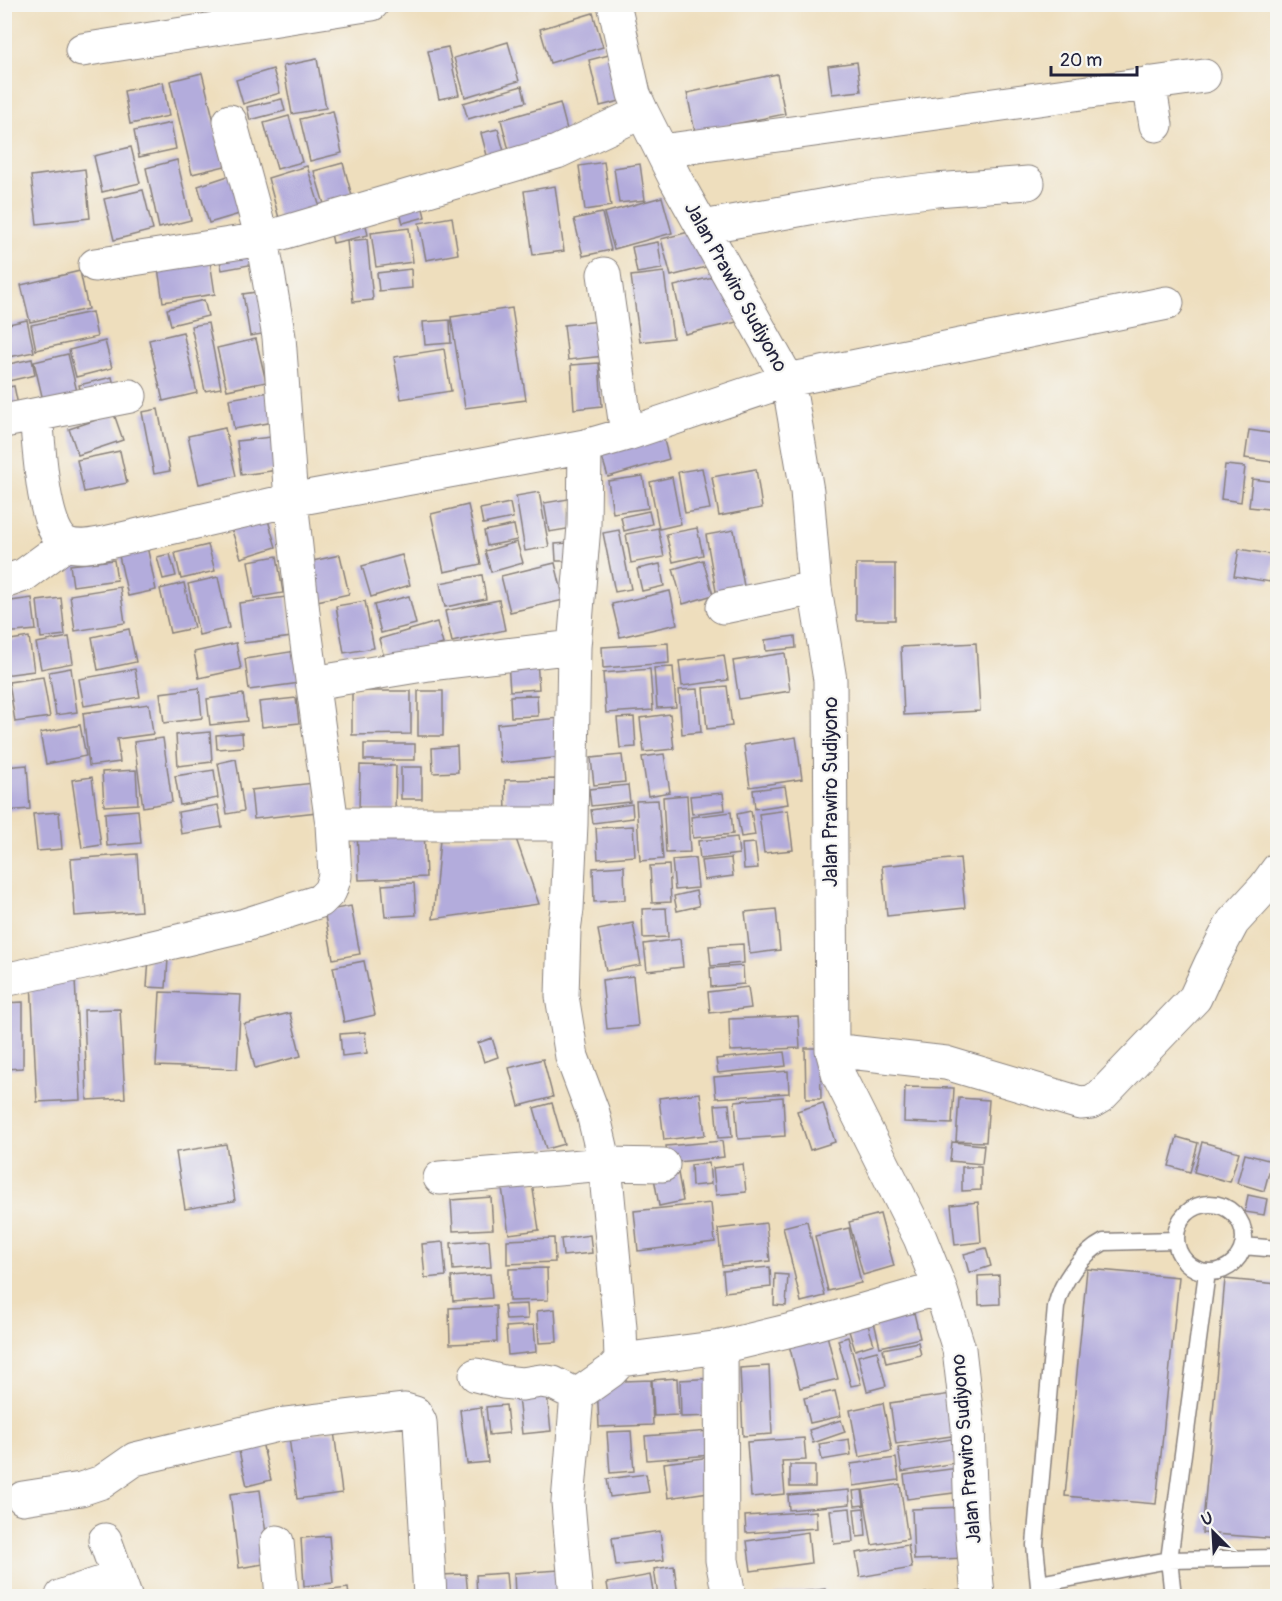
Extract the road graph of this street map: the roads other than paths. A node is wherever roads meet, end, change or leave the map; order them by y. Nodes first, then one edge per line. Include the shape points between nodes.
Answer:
1 (372, 4) edge
2 (614, 4) edge
3 (82, 50) dead end
4 (1204, 76) dead end
5 (1149, 83) junction
6 (642, 112) junction
7 (230, 121) dead end
8 (1156, 125) dead end
9 (662, 151) junction
10 (1028, 183) dead end
11 (703, 227) junction
12 (262, 239) junction
13 (94, 265) dead end
14 (604, 274) dead end
15 (1167, 303) dead end
16 (788, 380) junction
17 (130, 396) dead end
18 (36, 415) junction
19 (4, 421) edge
20 (627, 434) junction
21 (585, 446) junction
22 (291, 500) junction
23 (66, 544) junction
24 (4, 582) edge
25 (815, 588) junction
26 (723, 607) dead end
27 (574, 647) junction
28 (313, 683) junction
29 (332, 824) junction
30 (572, 824) junction
31 (1278, 869) edge
32 (4, 980) edge
33 (832, 1050) junction
34 (605, 1164) junction
35 (663, 1165) dead end
36 (440, 1178) dead end
37 (1176, 1240) junction
38 (1243, 1246) junction
39 (1278, 1249) edge
40 (1207, 1272) junction
41 (940, 1288) junction
42 (721, 1347) junction
43 (621, 1360) junction
44 (477, 1375) dead end
45 (577, 1395) junction
46 (23, 1498) dead end
47 (105, 1540) dead end
48 (277, 1542) dead end
49 (1278, 1558) edge
50 (1169, 1560) junction
51 (122, 1587) edge
52 (1039, 1590) edge
53 (62, 1596) edge
54 (282, 1596) edge
55 (430, 1596) edge
56 (576, 1596) edge
57 (729, 1596) edge
58 (978, 1596) edge
59 (1173, 1596) edge

1 - 3 street
2 - 6 street, Jalan Prawiro Sudiyono via 634,94
4 - 5 street
5 - 8 street
5 - 9 street
6 - 9 street, Jalan Prawiro Sudiyono
6 - 12 street via 557,152
7 - 12 street
9 - 11 street, Jalan Prawiro Sudiyono
10 - 11 street via 936,189
11 - 16 street, Jalan Prawiro Sudiyono
12 - 13 street
12 - 22 street via 279,337
14 - 20 street
15 - 16 street
16 - 20 street
16 - 25 street, Jalan Prawiro Sudiyono via 807,491
17 - 18 street
18 - 19 street
18 - 23 street via 51,523
20 - 21 street
21 - 22 street
21 - 27 street via 584,526
22 - 23 street via 100,544
22 - 28 street
23 - 24 street via 24,575
25 - 26 street
25 - 33 street, Jalan Prawiro Sudiyono via 830,680
27 - 28 street
27 - 30 street
28 - 29 street
29 - 30 street
29 - 32 street via 335,876 330,891 320,901 245,925
30 - 34 street via 562,996 572,1057 593,1113
31 - 33 street via 1233,922 1195,998 1101,1096 1090,1102 1080,1103 946,1064
33 - 41 street, Jalan Prawiro Sudiyono via 839,1076 920,1238
34 - 35 street
34 - 36 street
34 - 43 street
37 - 38 lane via 1186,1214 1213,1204 1238,1218
37 - 40 lane via 1189,1266
37 - 52 lane via 1104,1242 1073,1271 1059,1293 1035,1545
38 - 39 lane
38 - 40 lane via 1240,1255 1226,1268
40 - 50 lane
41 - 42 street
41 - 58 street, Jalan Prawiro Sudiyono via 959,1349
42 - 43 street
42 - 57 street via 722,1560
43 - 45 street
44 - 45 street via 502,1382 553,1383
45 - 56 street via 568,1502
46 - 55 street via 81,1489 102,1482 135,1459 278,1425 405,1410 415,1413 420,1422
47 - 51 street
48 - 54 street
49 - 50 lane
50 - 52 lane
50 - 59 lane
51 - 53 street

